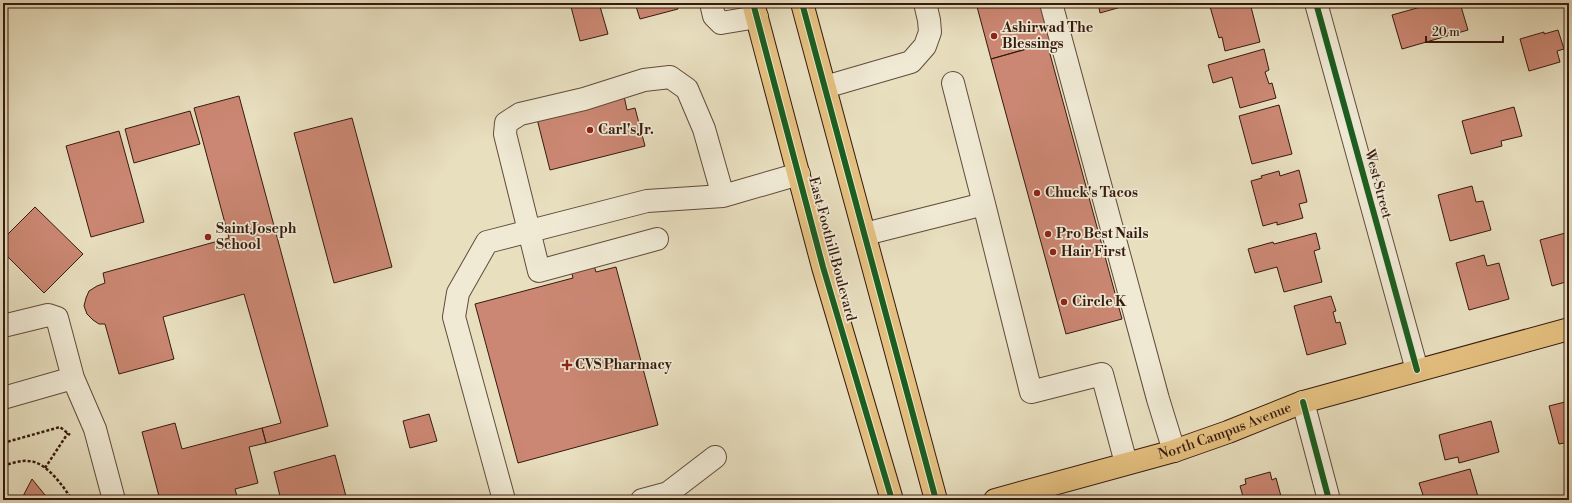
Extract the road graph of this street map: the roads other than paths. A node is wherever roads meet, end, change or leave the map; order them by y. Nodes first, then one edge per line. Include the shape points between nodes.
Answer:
1 (711, 3) edge
2 (802, 3) edge
3 (925, 3) edge
4 (1051, 3) edge
5 (1316, 3) edge
6 (755, 10) edge
7 (953, 83) dead end
8 (825, 87) junction
9 (799, 174) junction
10 (723, 196) junction
11 (984, 204) junction
12 (529, 232) junction
13 (865, 234) junction
14 (657, 239) dead end
15 (3, 326) edge
16 (1569, 329) edge
17 (1417, 370) junction
18 (74, 378) junction
19 (3, 398) edge
20 (1303, 402) junction
21 (1174, 450) junction
22 (715, 457) dead end
23 (1126, 464) junction
24 (1045, 493) edge
25 (114, 500) edge
26 (504, 500) edge
27 (642, 500) edge
28 (892, 500) edge
29 (936, 500) edge
30 (995, 500) edge
31 (1329, 500) edge

1 - 6 street via 714,16 721,23
2 - 8 main road
3 - 8 street via 930,32 925,46 911,62
4 - 21 street
5 - 17 street, West Street
6 - 9 main road, East Foothill Boulevard
7 - 11 street
8 - 13 main road
9 - 10 street
9 - 28 main road, East Foothill Boulevard
10 - 12 street via 647,201
10 - 12 street via 704,129 687,89 670,77 644,80 520,114 506,123 505,134
11 - 13 street
11 - 23 street via 1031,392 1102,374
12 - 14 street via 539,270
12 - 26 street via 487,242 458,293 454,317
13 - 29 main road
15 - 18 street via 48,315 57,318
16 - 17 main road, North Campus Avenue
17 - 20 main road, North Campus Avenue
18 - 19 street
18 - 25 street via 95,429
20 - 21 main road, North Campus Avenue
20 - 31 street
21 - 23 main road, North Campus Avenue
22 - 27 street via 668,493
23 - 24 main road, North Campus Avenue
24 - 30 main road, North Campus Avenue

